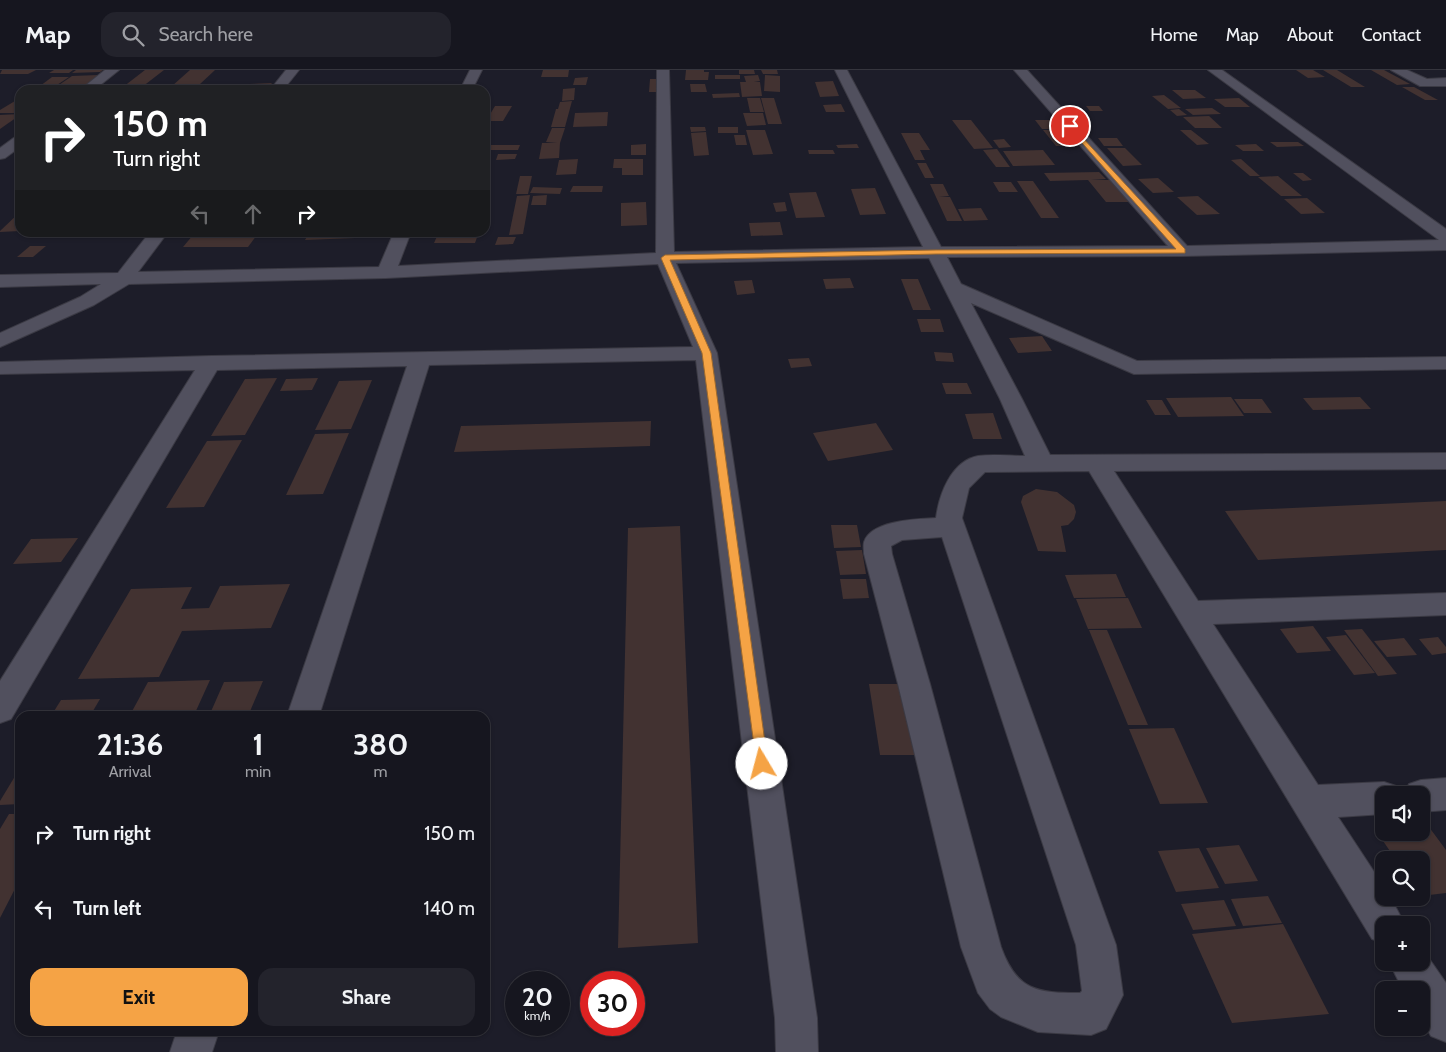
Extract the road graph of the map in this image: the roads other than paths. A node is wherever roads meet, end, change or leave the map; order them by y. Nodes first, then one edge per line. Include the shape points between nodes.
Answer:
1 (113, 70) edge
2 (294, 70) edge
3 (476, 70) edge
4 (663, 70) edge
5 (841, 70) edge
6 (1020, 70) edge
7 (1214, 70) edge
8 (1397, 70) edge
9 (1446, 82) edge
10 (93, 85) edge
11 (280, 85) edge
12 (468, 85) edge
13 (15, 144) edge
14 (0, 155) edge
15 (156, 237) edge
16 (401, 237) edge
17 (1446, 237) edge
18 (1446, 245) edge
19 (1182, 251) junction
20 (936, 252) junction
21 (665, 258) junction
22 (386, 272) junction
23 (122, 280) junction
24 (0, 281) edge
25 (954, 288) junction
26 (0, 341) edge
27 (706, 353) junction
28 (420, 358) junction
29 (211, 362) junction
30 (1446, 363) edge
31 (0, 368) edge
32 (1446, 461) edge
33 (1041, 463) junction
34 (1096, 463) junction
35 (952, 528) junction
36 (1446, 604) edge
37 (1190, 613) junction
38 (0, 709) edge
39 (305, 711) edge
40 (1446, 794) edge
41 (1430, 795) edge
42 (1375, 798) edge
43 (1309, 802) junction
44 (1380, 916) edge
45 (1415, 971) edge
46 (1446, 1021) edge
47 (196, 1036) edge
48 (191, 1052) edge
49 (797, 1052) edge

1 - 10 street
2 - 11 street
3 - 12 street
4 - 21 street
5 - 20 street
6 - 19 street
7 - 17 street
8 - 9 street via 1425,83
13 - 14 street
15 - 23 street
16 - 22 street
18 - 19 street
19 - 20 street
20 - 21 street
20 - 25 street
21 - 22 street
21 - 27 street
22 - 23 street
23 - 24 street
23 - 26 street via 88,301
25 - 30 street via 1134,368
25 - 33 street
27 - 28 street
27 - 49 street via 794,1008
28 - 29 street
28 - 39 street
29 - 31 street
29 - 38 street
32 - 34 street
33 - 34 street
33 - 35 street via 979,464 964,476 951,496 949,518
34 - 37 street
35 - 35 street via 1096,945 1104,995 1091,1014 1045,1014 1017,1005 995,982 981,947 877,543 883,535 902,530
36 - 37 street
37 - 43 street
40 - 41 street
42 - 43 street
43 - 44 street
45 - 46 street
47 - 48 street

